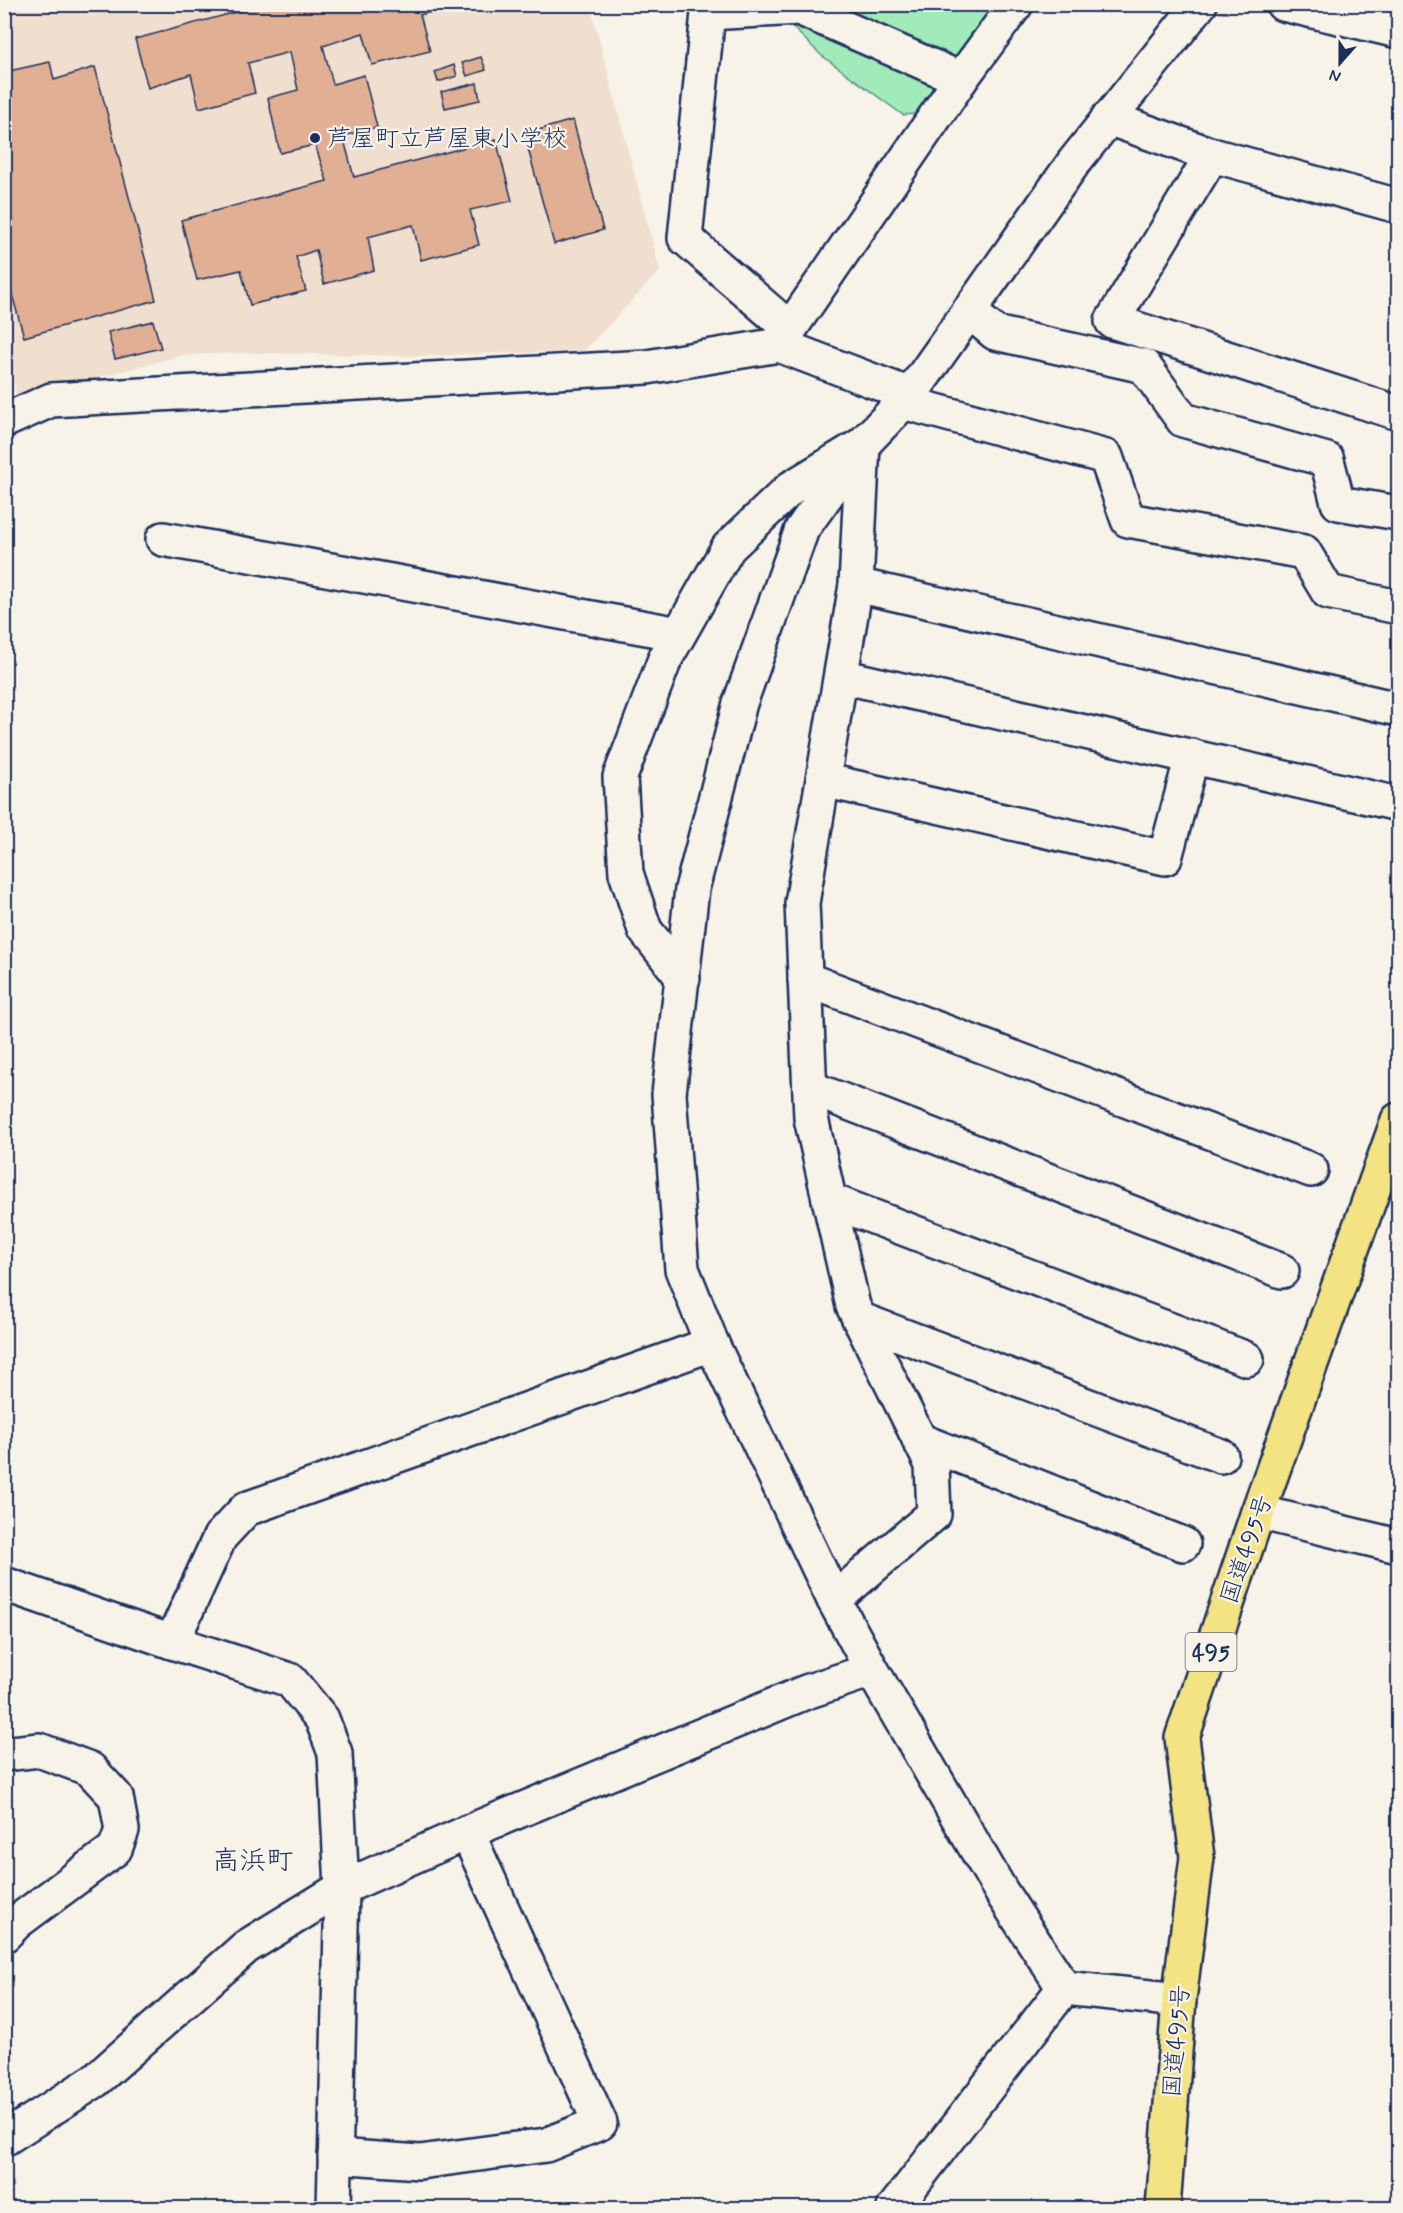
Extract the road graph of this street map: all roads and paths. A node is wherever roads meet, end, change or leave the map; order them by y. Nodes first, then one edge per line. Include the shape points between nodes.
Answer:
1 (1016, 4) edge
2 (1200, 4) edge
3 (1283, 4) edge
4 (1398, 31) edge
5 (961, 79) junction
6 (1108, 118) junction
7 (1212, 155) junction
8 (1398, 206) edge
9 (969, 311) junction
10 (785, 337) junction
11 (906, 399) junction
12 (1398, 413) edge
13 (4, 421) edge
14 (863, 444) junction
15 (1398, 513) edge
16 (163, 538) dead end
17 (856, 585) junction
18 (1398, 607) edge
19 (679, 634) junction
20 (841, 676) junction
21 (1398, 709) edge
22 (1192, 756) junction
23 (823, 780) junction
24 (1398, 804) edge
25 (683, 978) junction
26 (805, 979) junction
27 (810, 1088) junction
28 (1398, 1120) edge
29 (1311, 1170) dead end
30 (829, 1200) junction
31 (1282, 1271) dead end
32 (860, 1319) junction
33 (712, 1344) junction
34 (1247, 1359) dead end
35 (919, 1440) junction
36 (1221, 1456) dead end
37 (1258, 1512) junction
38 (1183, 1544) dead end
39 (1398, 1546) edge
40 (4, 1584) edge
41 (834, 1600) junction
42 (172, 1642) junction
43 (872, 1670) junction
44 (4, 1754) edge
45 (467, 1832) junction
46 (342, 1888) junction
47 (4, 1935) edge
48 (1064, 1988) junction
49 (1179, 2000) junction
50 (4, 2139) edge
51 (335, 2156) junction
52 (334, 2208) edge
53 (894, 2208) edge
54 (1163, 2208) edge

1 - 5 street
2 - 6 street
3 - 4 street
5 - 10 street
5 - 10 street via 799,8 708,13 685,238
6 - 7 street
6 - 9 street
7 - 8 street
7 - 12 street via 1112,321
9 - 11 street
9 - 15 street via 995,333 1144,366 1183,420 1327,460 1338,503
10 - 11 street
10 - 13 street via 647,368 51,400
11 - 14 street
11 - 18 street via 1106,457 1128,520 1304,552 1328,592
14 - 17 street
14 - 19 street via 790,488 728,548
14 - 25 street via 802,529 740,703 692,889
16 - 19 street
17 - 20 street
17 - 21 street
19 - 25 street via 665,659 620,777 626,873 645,930
20 - 22 street
20 - 23 street
22 - 23 street via 1165,858
22 - 24 street
23 - 26 street via 802,903
25 - 33 street via 669,1094 682,1269
26 - 27 street
26 - 29 street
27 - 30 street via 811,1118
27 - 31 street
28 - 37 highway, 国道495号 / 495
30 - 32 street via 853,1306
30 - 34 street
32 - 35 street
32 - 36 street
33 - 41 street
33 - 42 street via 246,1509 220,1537
35 - 38 street
35 - 41 street via 932,1465 934,1514
37 - 39 street
37 - 49 highway, 国道495号 / 495 via 1182,1738 1197,1857
40 - 42 street
41 - 43 street
42 - 46 street via 290,1680 322,1719 335,1753
43 - 45 street via 806,1692
43 - 48 street via 1002,1893
44 - 47 street via 39,1750 90,1769 116,1797 123,1830 115,1848
45 - 46 street
45 - 51 street via 600,2123 546,2145 420,2162
46 - 50 street via 246,1947 96,2080
46 - 51 street
48 - 49 street
48 - 53 street
49 - 54 highway, 国道495号 / 495
51 - 52 street

